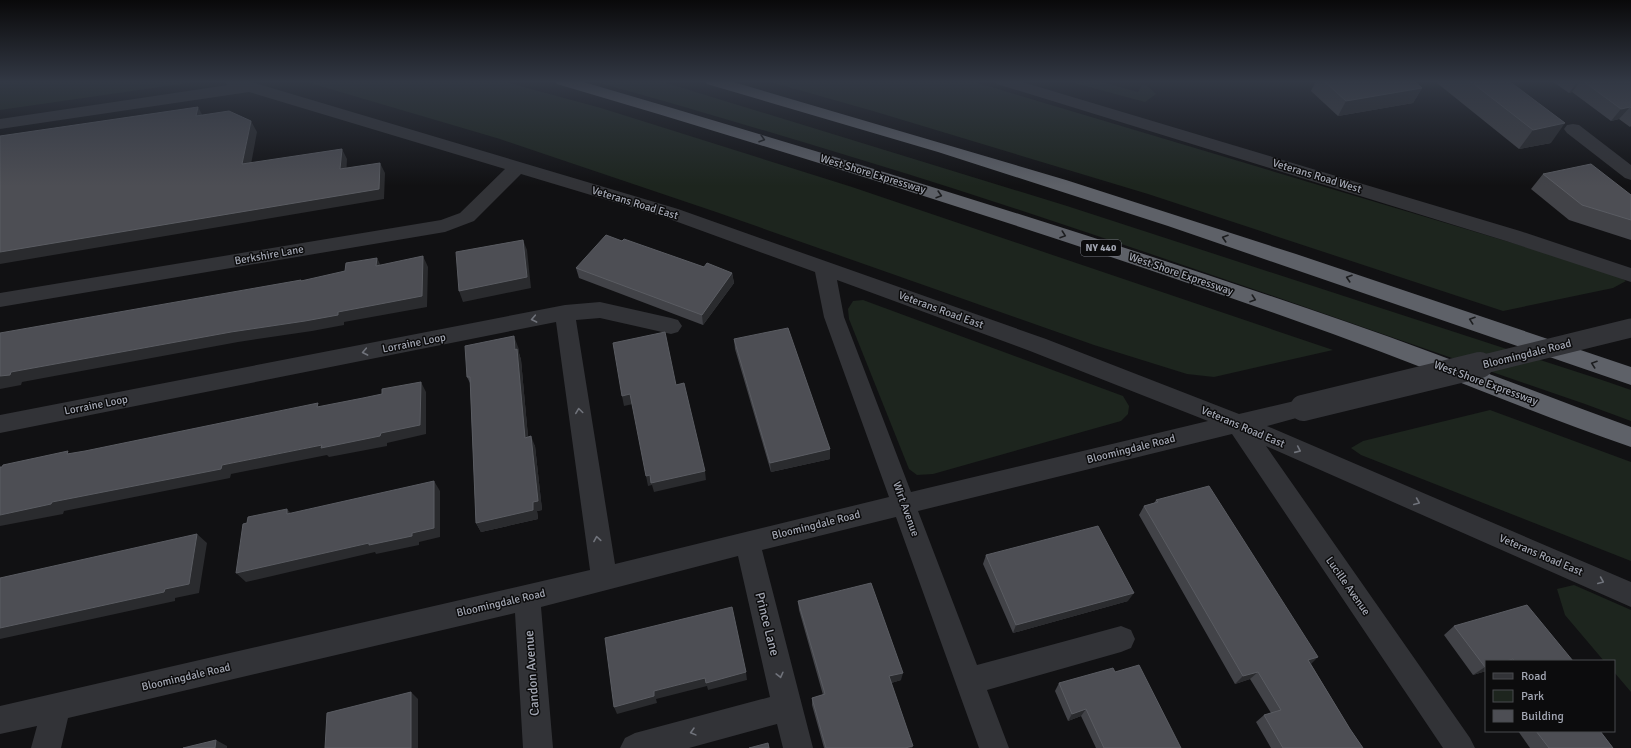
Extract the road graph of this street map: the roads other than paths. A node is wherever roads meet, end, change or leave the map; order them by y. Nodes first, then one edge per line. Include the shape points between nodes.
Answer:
1 (55, 116) edge
2 (347, 116) edge
3 (684, 116) edge
4 (830, 116) edge
5 (1118, 116) edge
6 (0, 124) edge
7 (1573, 129) dead end
8 (518, 167) junction
9 (1631, 174) edge
10 (824, 268) junction
11 (1631, 275) edge
12 (0, 300) edge
13 (565, 313) junction
14 (671, 326) dead end
15 (1631, 328) edge
16 (1631, 376) edge
17 (1236, 423) junction
18 (0, 424) edge
19 (1631, 437) edge
20 (904, 504) junction
21 (747, 542) junction
22 (604, 578) junction
23 (1631, 595) edge
24 (526, 598) junction
25 (1121, 639) dead end
26 (969, 681) junction
27 (56, 707) junction
28 (787, 707) junction
29 (0, 720) edge
30 (46, 748) edge
31 (538, 748) edge
32 (635, 748) edge
33 (798, 748) edge
34 (994, 748) edge
35 (1460, 748) edge

1 - 6 street
2 - 8 street, Veterans Road East
3 -> 19 highway, West Shore Expressway / NY 440 via 1034,225 1341,328
16 -> 4 highway via 1337,274 1046,180
5 - 11 street, Veterans Road West via 1513,236
7 - 9 street
8 - 10 street, Veterans Road East via 671,213
8 - 12 street, Berkshire Lane via 467,217 445,226
10 - 17 street, Veterans Road East via 1038,345
10 - 20 street, Wirt Avenue via 834,316
13 - 14 street, Lorraine Loop via 600,310
13 -> 18 street, Lorraine Loop
22 -> 13 street
15 - 17 street, Bloomingdale Road, bridge
17 - 20 street, Bloomingdale Road
17 -> 23 street, Veterans Road East
17 - 35 street, Lucille Avenue
20 - 21 street, Bloomingdale Road
20 - 26 street, Wirt Avenue
21 - 22 street, Bloomingdale Road
21 -> 28 street, Prince Lane
22 - 24 street, Bloomingdale Road
24 - 27 street, Bloomingdale Road
24 - 31 street, Candon Avenue
25 - 26 street
26 - 34 street, Wirt Avenue
27 - 29 street, Bloomingdale Road
27 - 30 street
28 -> 32 street
28 - 33 street, Prince Lane

